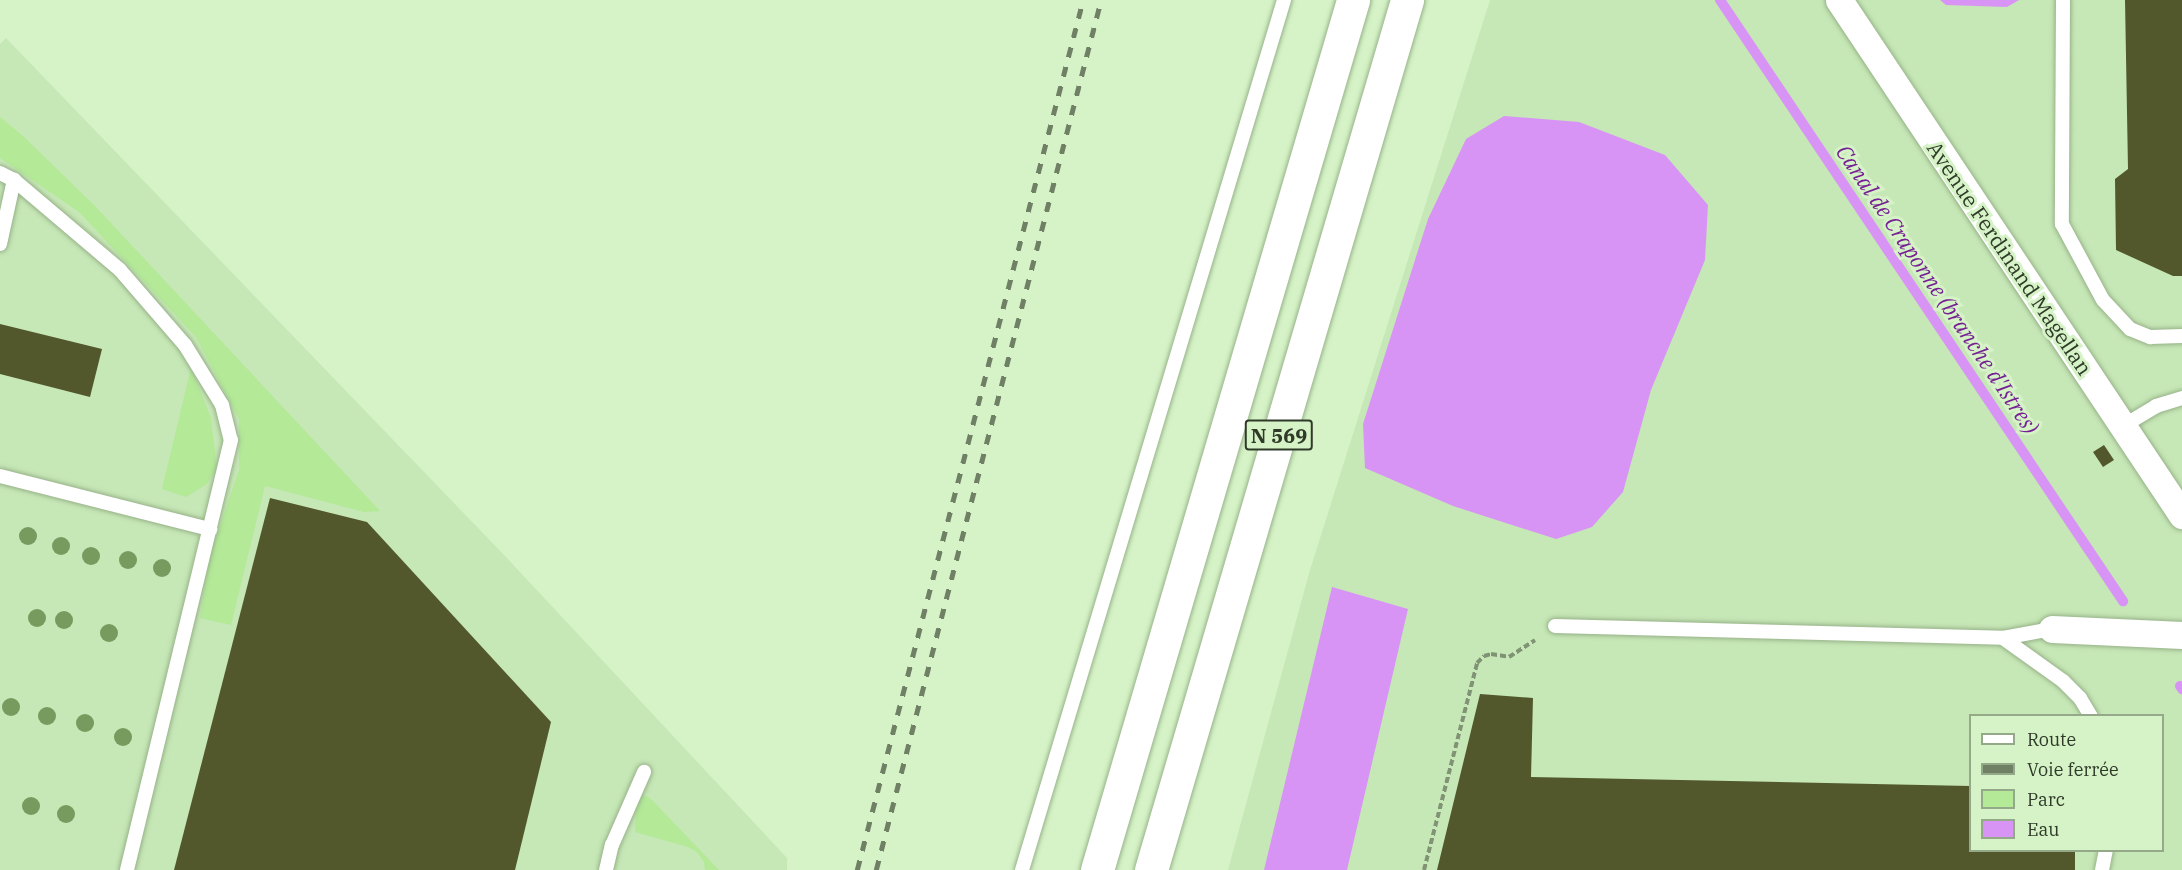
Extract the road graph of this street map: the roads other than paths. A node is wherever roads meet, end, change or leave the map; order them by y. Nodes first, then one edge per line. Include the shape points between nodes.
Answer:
1 (1284, 0) edge
2 (1353, 0) edge
3 (1407, 0) edge
4 (1839, 0) edge
5 (2063, 0) edge
6 (0, 173) edge
7 (14, 180) junction
8 (0, 244) edge
9 (2182, 336) edge
10 (2182, 398) edge
11 (2123, 426) junction
12 (0, 476) edge
13 (2182, 515) edge
14 (210, 529) junction
15 (1555, 626) road end
16 (2052, 629) joint
17 (2182, 635) edge
18 (2003, 638) junction
19 (2090, 714) edge
20 (644, 772) dead end
21 (2106, 852) edge
22 (127, 870) edge
23 (606, 870) edge
24 (1022, 870) edge
25 (1097, 870) edge
26 (1151, 870) edge
27 (2102, 870) edge

1 - 24 lane
2 - 25 highway, N 569
3 - 26 highway, N 569
4 - 11 street, Avenue Ferdinand Magellan
5 - 9 lane via 2062,224 2103,300 2130,329 2150,337
6 - 7 lane
7 - 8 lane
7 - 14 lane via 120,270 184,345 222,405 231,440
10 - 11 lane via 2156,406
11 - 13 street, Avenue Ferdinand Magellan
12 - 14 lane
14 - 22 lane
15 - 18 lane
16 - 17 street
16 - 18 lane
18 - 19 lane via 2063,681
20 - 23 lane via 612,845
21 - 27 lane

